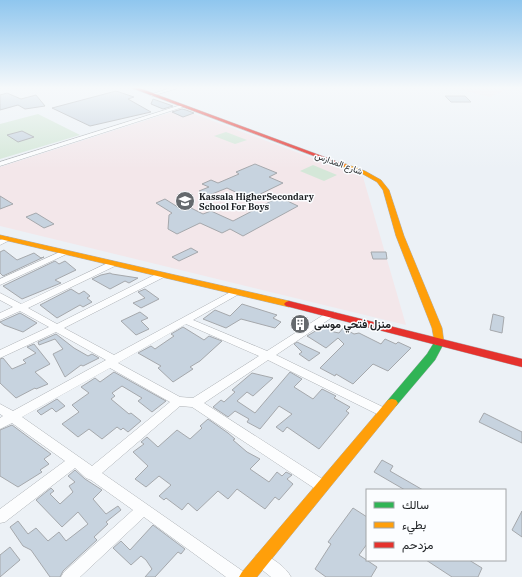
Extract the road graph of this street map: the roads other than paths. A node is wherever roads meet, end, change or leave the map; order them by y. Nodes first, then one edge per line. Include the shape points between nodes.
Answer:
1 (155, 115) edge
2 (207, 115) edge
3 (0, 164) edge
4 (3, 240) edge
5 (65, 253) junction
6 (112, 264) junction
7 (160, 275) junction
8 (0, 282) edge
9 (236, 292) junction
10 (0, 296) edge
11 (21, 307) junction
12 (331, 314) junction
13 (0, 317) edge
14 (185, 320) junction
15 (58, 327) junction
16 (439, 343) junction
17 (0, 354) edge
18 (268, 356) junction
19 (112, 361) junction
20 (522, 362) edge
21 (178, 401) junction
22 (195, 403) junction
23 (0, 408) edge
24 (383, 412) junction
25 (6, 420) edge
26 (74, 462) junction
27 (91, 474) junction
28 (322, 486) junction
29 (143, 509) junction
30 (0, 517) edge
31 (261, 560) junction
32 (69, 577) edge
33 (246, 577) edge
34 (283, 577) edge

1 - 3 street
2 - 16 street, شارع المدارس via 363,172 373,176 383,185 400,236 437,328
4 - 5 street
5 - 6 street
5 - 8 street
6 - 7 street
6 - 11 street
7 - 9 street
7 - 15 street
9 - 12 street
9 - 14 street
10 - 11 street
11 - 13 street
11 - 15 street
12 - 16 street
12 - 18 street
14 - 18 street
14 - 19 street
15 - 17 street
15 - 19 street
16 - 20 street
16 - 24 street via 431,357
18 - 22 street
18 - 24 street
19 - 21 street
19 - 25 street
21 - 22 street
21 - 27 street
22 - 28 street
23 - 25 street
24 - 28 street
25 - 26 street
26 - 27 street
26 - 30 street
27 - 29 street
28 - 31 street
29 - 32 street
29 - 33 street
31 - 33 street
31 - 34 street

